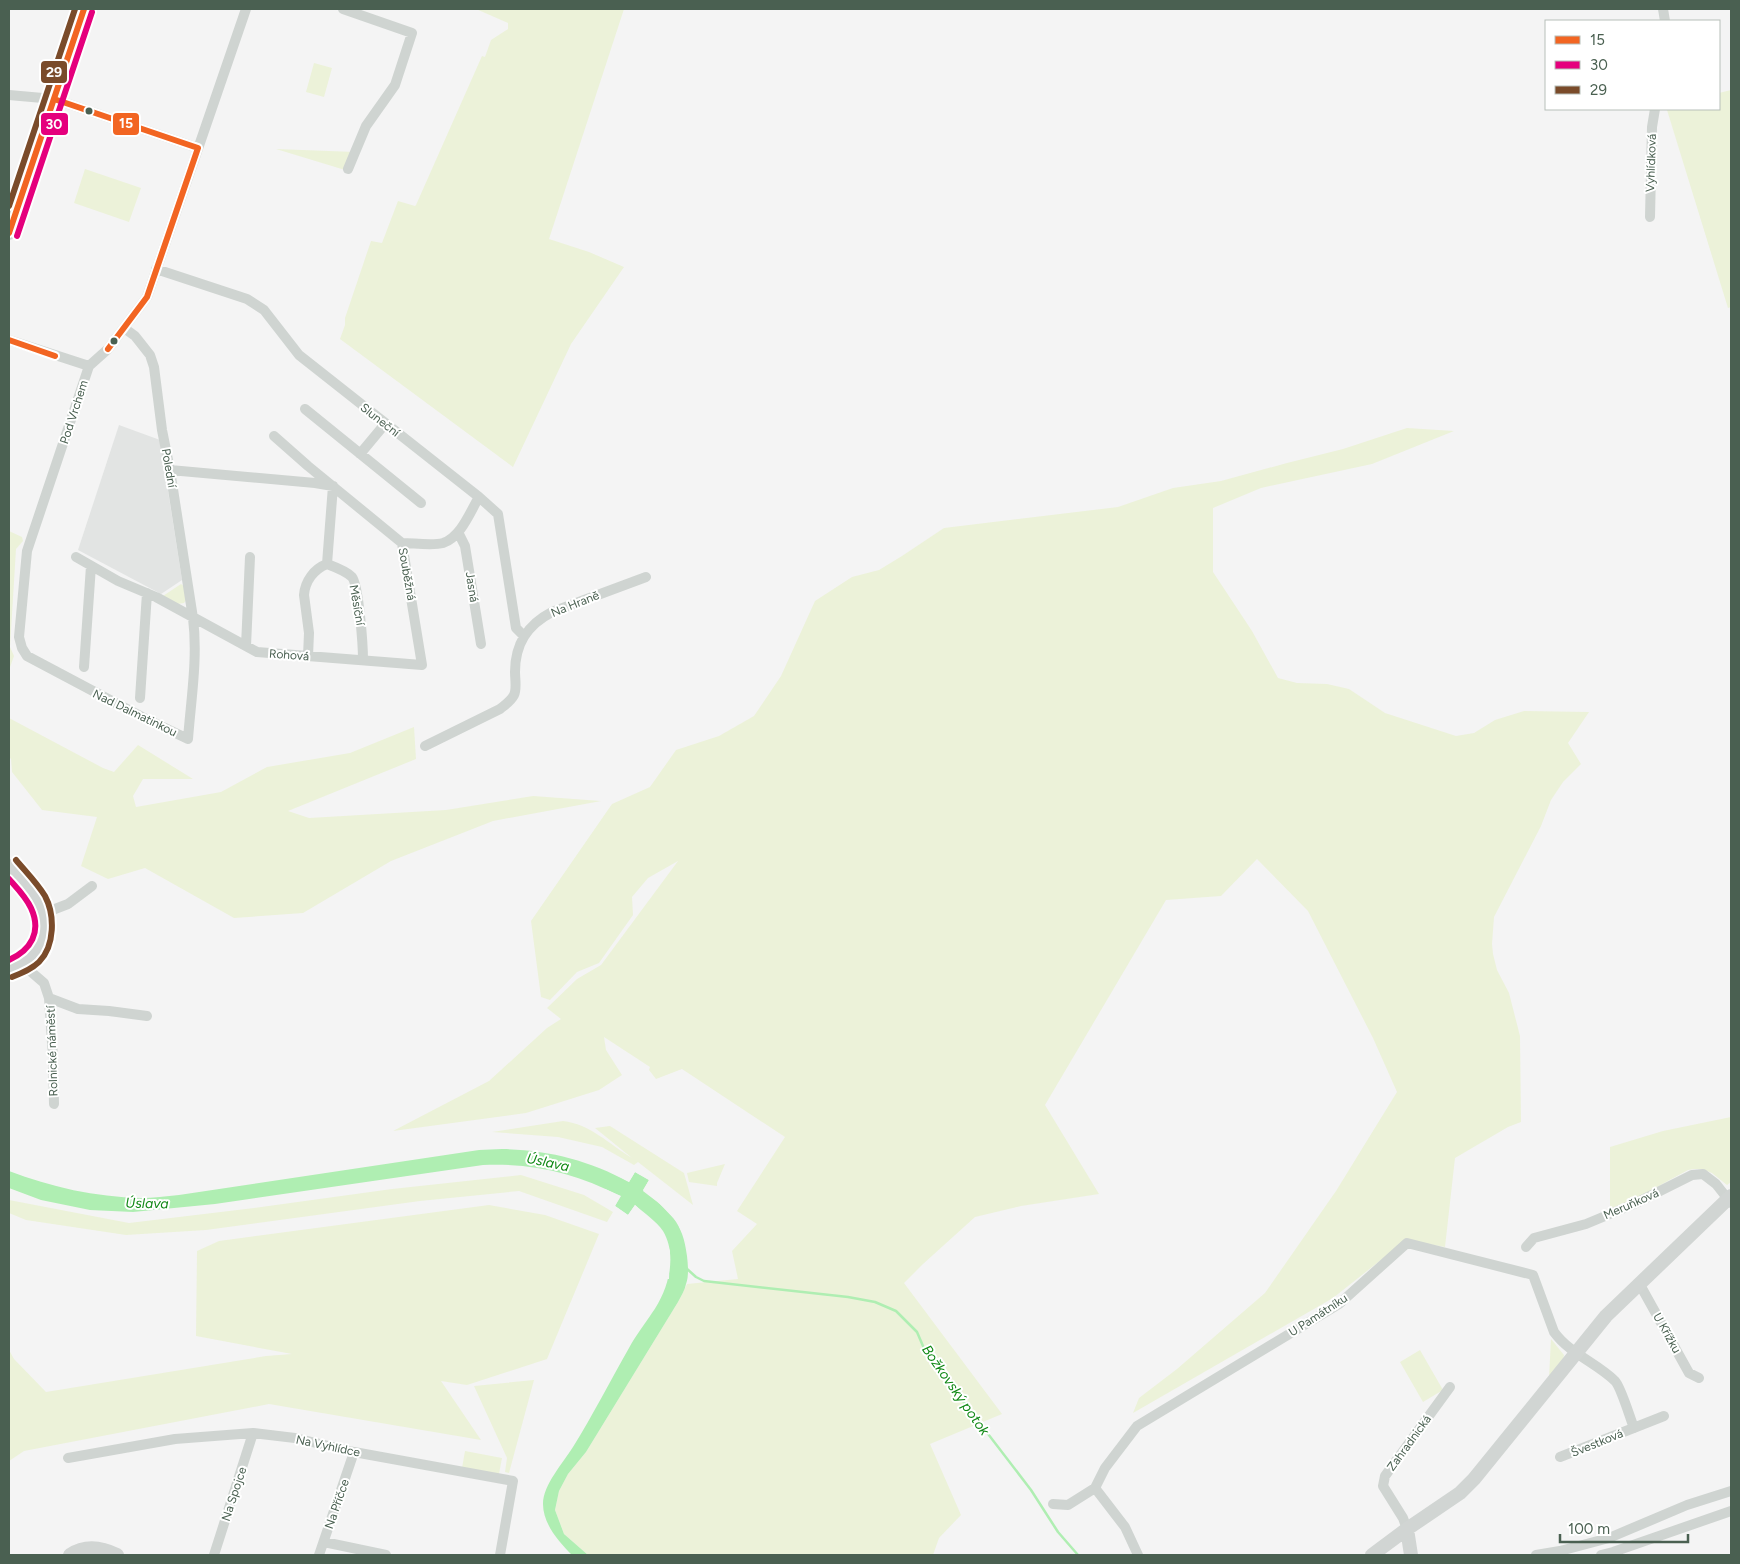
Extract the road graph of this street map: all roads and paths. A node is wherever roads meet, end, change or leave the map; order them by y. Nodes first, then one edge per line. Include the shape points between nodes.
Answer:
1 (84, 9) edge
2 (246, 9) edge
3 (343, 9) edge
4 (9, 95) edge
5 (54, 99) junction
6 (1655, 110) edge
7 (198, 148) junction
8 (348, 169) dead end
9 (1650, 217) dead end
10 (9, 233) edge
11 (156, 269) junction
12 (124, 328) junction
13 (9, 340) edge
14 (89, 366) junction
15 (305, 409) dead end
16 (385, 424) junction
17 (274, 436) dead end
18 (360, 454) junction
19 (170, 470) junction
20 (333, 486) junction
21 (479, 497) junction
22 (420, 503) dead end
23 (458, 532) junction
24 (402, 543) junction
25 (250, 557) dead end
26 (76, 558) dead end
27 (327, 564) junction
28 (91, 566) junction
29 (646, 577) dead end
30 (147, 593) junction
31 (193, 618) junction
32 (524, 636) junction
33 (19, 637) joint
34 (481, 644) dead end
35 (246, 646) junction
36 (308, 656) junction
37 (363, 660) junction
38 (422, 665) joint
39 (84, 667) dead end
40 (140, 698) dead end
41 (424, 746) dead end
42 (9, 866) edge
43 (92, 886) dead end
44 (42, 914) junction
45 (15, 966) edge
46 (49, 998) junction
47 (147, 1016) dead end
48 (54, 1104) dead end
49 (1730, 1200) edge
50 (1526, 1247) dead end
51 (1639, 1283) junction
52 (1576, 1353) junction
53 (1699, 1378) dead end
54 (1450, 1387) dead end
55 (1664, 1416) dead end
56 (1634, 1428) junction
57 (253, 1433) junction
58 (354, 1452) junction
59 (68, 1458) dead end
60 (1560, 1458) dead end
61 (1095, 1488) junction
62 (1731, 1491) edge
63 (1052, 1504) dead end
64 (1731, 1511) edge
65 (1406, 1529) junction
66 (324, 1542) junction
67 (1561, 1553) edge
68 (70, 1555) edge
69 (117, 1555) edge
70 (214, 1555) edge
71 (319, 1555) edge
72 (386, 1555) edge
73 (500, 1555) edge
74 (1138, 1555) edge
75 (1372, 1555) edge
76 (1411, 1555) edge
77 (1536, 1555) edge
78 (1601, 1555) edge

1 - 5 street
2 - 7 street, Pod Vrchem
3 - 8 street via 412,34 395,84 366,126
4 - 5 street
5 - 7 street
5 - 10 street
6 - 9 street, Vyhlídková
7 - 11 street, Pod Vrchem
11 - 12 street, Pod Vrchem via 147,296
11 - 16 street, Sluneční via 257,305 299,355
12 - 14 street, Pod Vrchem
12 - 19 street, Polední via 150,355 154,367
13 - 14 street
14 - 33 street, Pod Vrchem via 27,551
15 - 18 street
16 - 18 street
16 - 21 street, Sluneční
17 - 20 street, Souběžná
18 - 22 street
19 - 20 street, Souběžná
19 - 31 street, Polední
20 - 24 street, Souběžná
20 - 27 street
21 - 23 street
21 - 32 street, Sluneční via 498,514 516,628
23 - 24 street via 442,544
23 - 34 street, Jasná via 465,546
24 - 38 street, Souběžná
25 - 35 street
26 - 28 street
27 - 36 street via 307,580 304,589
27 - 37 street, Měsíční via 346,573 355,582
28 - 30 street
28 - 39 street
29 - 32 street, Na Hraně via 552,612 531,626
30 - 31 street
30 - 40 street, Nad Dalmatinkou
31 - 33 street, Nad Dalmatinkou via 196,636 188,739 27,656
31 - 35 street, Rohová
32 - 41 street, Na Hraně via 516,656 515,691 509,701 500,709
35 - 36 street, Rohová via 257,652
36 - 37 street, Rohová
37 - 38 street, Rohová
42 - 44 street via 35,897
43 - 44 street via 68,904
44 - 45 street, Rolnické náměstí via 42,940 38,951
45 - 46 street, Rolnické náměstí via 44,983
46 - 47 street, Rolnické náměstí via 78,1009
46 - 48 street, Rolnické náměstí
49 - 50 street, Meruňková via 1703,1174 1692,1175 1594,1221 1534,1238
49 - 51 street
51 - 52 street
51 - 53 street, U Křížku via 1689,1374
52 - 56 street, Švestková via 1615,1381
52 - 61 street, U Památníku via 1554,1332 1533,1275 1407,1243 1339,1304 1137,1426 1105,1468
52 - 65 street via 1474,1479 1460,1493
54 - 65 street, Zahradnická via 1383,1482
55 - 56 street, Švestková
56 - 60 street, Švestková
57 - 58 street, Na Vyhlídce via 295,1438
57 - 59 street, Na Vyhlídce via 175,1439
57 - 70 street, Na Spojce
58 - 66 street, Na Příčce
58 - 73 street, Na Vyhlídce via 514,1481
61 - 63 street via 1068,1505
61 - 74 street via 1125,1527
62 - 67 street
64 - 78 street
65 - 75 street
65 - 76 street
66 - 71 street, Na Příčce
66 - 72 street
67 - 77 street
68 - 69 street via 93,1548

